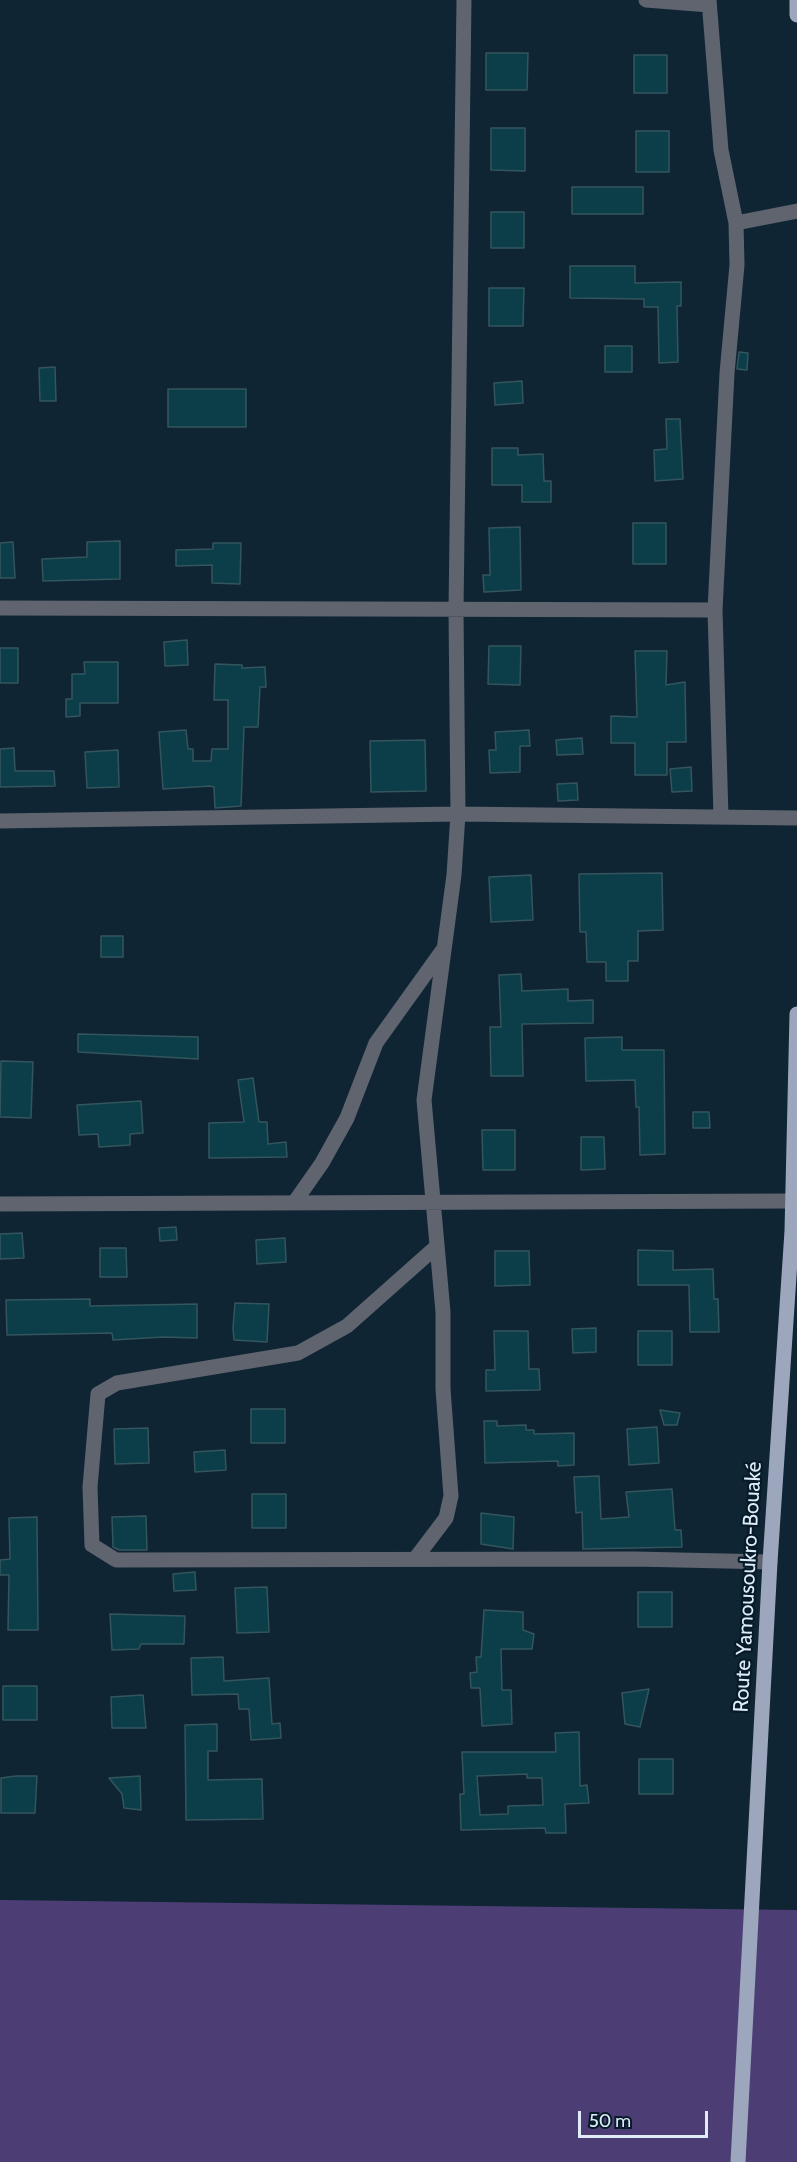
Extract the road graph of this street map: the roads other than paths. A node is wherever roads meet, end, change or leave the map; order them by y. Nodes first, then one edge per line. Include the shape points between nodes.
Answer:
1 (464, 0) edge
2 (646, 0) edge
3 (797, 0) edge
4 (709, 2) edge
5 (797, 15) edge
6 (797, 211) edge
7 (736, 222) junction
8 (0, 608) edge
9 (456, 610) junction
10 (715, 610) junction
11 (458, 814) junction
12 (721, 817) junction
13 (797, 818) edge
14 (0, 820) edge
15 (444, 949) junction
16 (797, 1014) edge
17 (792, 1201) junction
18 (294, 1203) junction
19 (435, 1203) junction
20 (0, 1204) edge
21 (794, 1231) edge
22 (436, 1247) junction
23 (415, 1558) junction
24 (770, 1562) junction
25 (738, 2162) edge

1 - 9 street
2 - 4 street
3 - 5 main road
4 - 7 street via 721,150
6 - 7 street
7 - 10 street via 737,265 727,373
8 - 9 street
9 - 10 street
9 - 11 street
10 - 12 street
11 - 12 street
11 - 14 street
11 - 15 street
12 - 13 street
15 - 18 street via 376,1043 347,1118
15 - 19 street via 424,1100
16 - 17 main road, Route Yamousoukro-Bouaké
17 - 19 street
17 - 21 main road, Route Yamousoukro-Bouaké
18 - 19 street
18 - 20 street
19 - 22 street
21 - 24 main road, Route Yamousoukro-Bouaké
22 - 23 street via 443,1312 443,1389 451,1496 447,1518
22 - 23 street via 347,1326 298,1353 117,1383 98,1394 90,1487 92,1545 116,1560
23 - 24 street
24 - 25 main road, Route Yamousoukro-Bouaké

